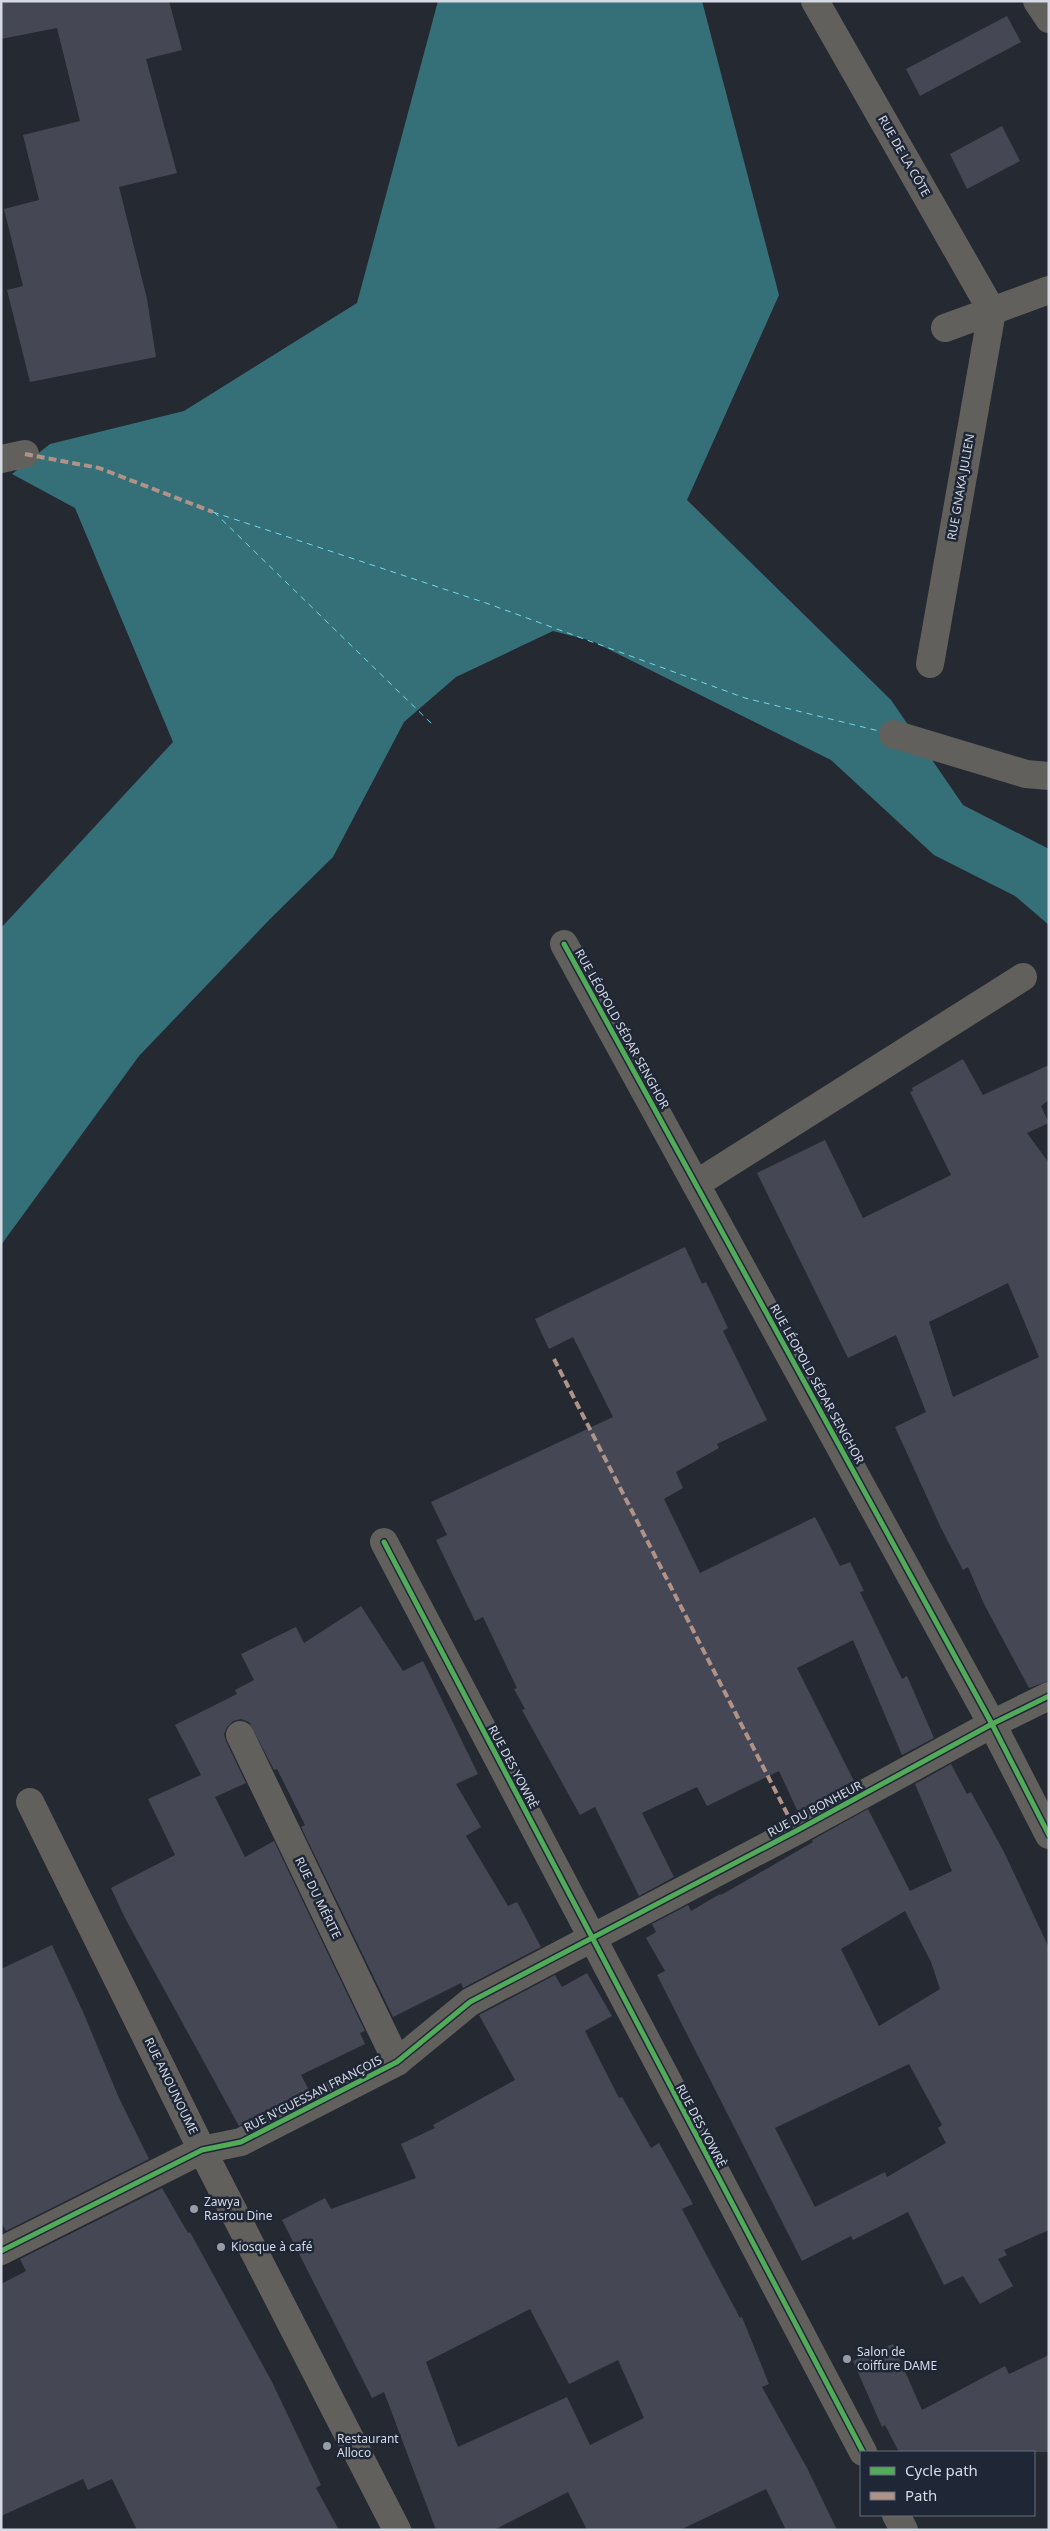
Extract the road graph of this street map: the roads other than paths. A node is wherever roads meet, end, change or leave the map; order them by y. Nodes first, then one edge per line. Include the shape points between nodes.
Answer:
1 (815, 1) edge
2 (1037, 1) edge
3 (1049, 20) edge
4 (1049, 290) edge
5 (992, 311) junction
6 (945, 328) dead end
7 (930, 664) dead end
8 (893, 734) dead end
9 (1049, 776) edge
10 (564, 944) dead end
11 (1023, 977) dead end
12 (696, 1184) junction
13 (384, 1542) dead end
14 (1049, 1696) edge
15 (992, 1724) junction
16 (240, 1734) dead end
17 (30, 1802) dead end
18 (1049, 1835) edge
19 (591, 1939) junction
20 (397, 2062) junction
21 (202, 2150) junction
22 (1, 2251) edge
23 (862, 2451) edge
24 (897, 2516) edge
25 (397, 2530) edge
26 (904, 2530) edge

1 - 5 street, RUE DE LA CÔTE
2 - 3 street
4 - 5 street
5 - 6 street
5 - 7 street, RUE GNAKA JULIEN
8 - 9 street via 1026,774
10 - 12 street, RUE LÉOPOLD SÉDAR SENGHOR
11 - 12 street
12 - 15 street, RUE LÉOPOLD SÉDAR SENGHOR
13 - 19 street, RUE DES YOWRÈ
14 - 15 street, RUE DU BONHEUR
15 - 18 street, RUE LÉOPOLD SÉDAR SENGHOR
15 - 19 street, RUE DU BONHEUR
16 - 20 street, RUE DU MÉRITE
17 - 21 street, RUE ANOUNOUME
19 - 20 street, RUE N'GUESSAN FRANÇOIS via 470,2002
19 - 23 street, RUE DES YOWRÈ
20 - 21 street, RUE N'GUESSAN FRANÇOIS via 241,2142
21 - 22 street, RUE N'GUESSAN FRANÇOIS
21 - 25 street, RUE ANOUNOUME
24 - 26 street

